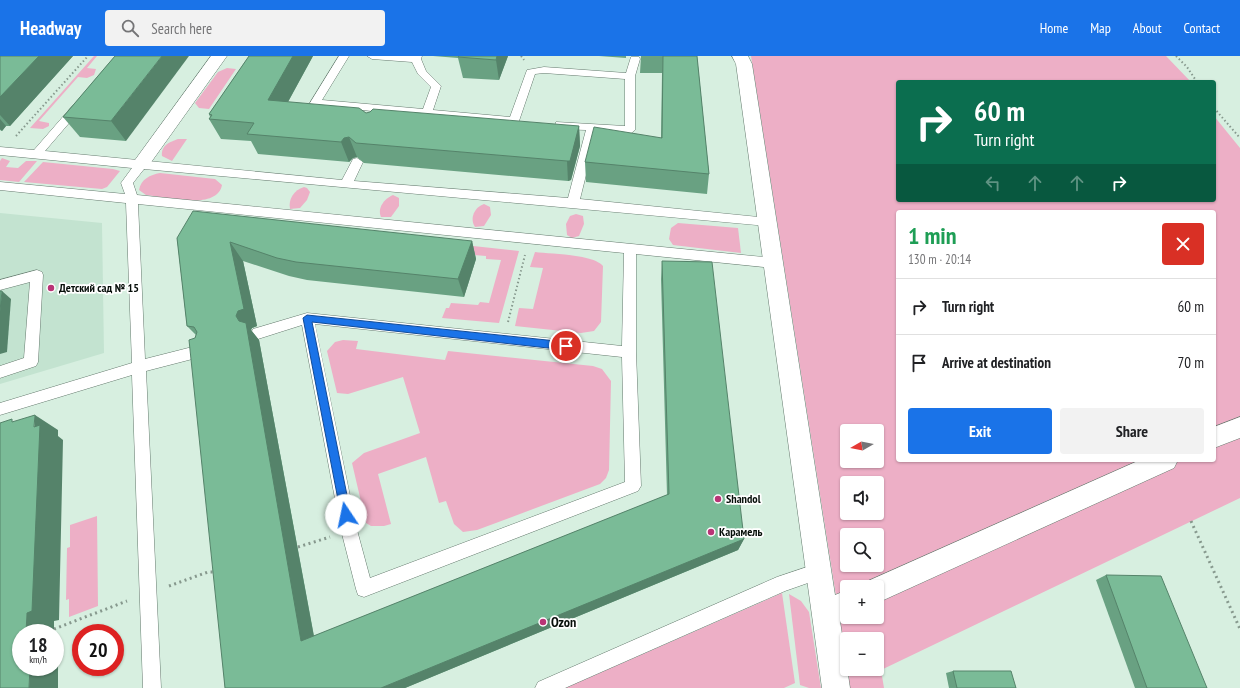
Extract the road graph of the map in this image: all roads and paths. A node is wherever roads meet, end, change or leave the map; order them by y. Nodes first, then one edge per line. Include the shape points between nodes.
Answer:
1 (88, 56) edge
2 (219, 56) edge
3 (344, 56) edge
4 (372, 56) edge
5 (740, 56) edge
6 (1176, 56) edge
7 (416, 57) edge
8 (635, 59) dead end
9 (630, 76) junction
10 (1196, 80) edge
11 (86, 96) edge
12 (383, 109) junction
13 (1216, 110) edge
14 (427, 113) junction
15 (376, 122) edge
16 (546, 124) edge
17 (592, 128) junction
18 (1240, 138) edge
19 (2, 151) edge
20 (37, 154) junction
21 (357, 162) edge
22 (141, 164) junction
23 (346, 184) junction
24 (0, 186) edge
25 (132, 199) junction
26 (573, 203) junction
27 (768, 222) junction
28 (529, 240) junction
29 (630, 250) junction
30 (773, 263) junction
31 (0, 285) edge
32 (307, 318) junction
33 (258, 333) dead end
34 (504, 340) junction
35 (204, 350) edge
36 (629, 352) junction
37 (139, 367) junction
38 (0, 372) edge
39 (0, 409) edge
40 (1240, 427) edge
41 (1216, 437) edge
42 (1162, 462) edge
43 (1191, 521) dead end
44 (349, 530) junction
45 (298, 547) dead end
46 (819, 571) junction
47 (222, 572) edge
48 (884, 587) edge
49 (148, 594) junction
50 (836, 608) edge
51 (64, 625) edge
52 (1240, 629) edge
53 (152, 688) edge
54 (544, 688) edge
55 (836, 688) edge

1 - 19 path
2 - 22 street
3 - 12 lane via 315,103
4 - 7 lane
5 - 27 street via 744,64
6 - 10 path
7 - 14 lane via 422,72 436,86
8 - 9 lane
9 - 14 lane via 544,70 531,72 518,121
9 - 17 lane via 630,130
11 - 20 lane
12 - 14 lane
12 - 15 lane
13 - 18 path
16 - 17 lane
17 - 26 lane
19 - 20 lane
20 - 22 lane
21 - 23 lane
22 - 23 lane
22 - 25 lane via 127,183
23 - 26 lane
24 - 25 lane
25 - 28 lane
25 - 37 lane
26 - 27 lane
27 - 30 street
28 - 29 lane
28 - 34 path
29 - 30 lane
29 - 36 lane
30 - 46 street
31 - 38 lane via 37,275 31,362
32 - 33 lane
32 - 34 lane
32 - 44 lane
34 - 36 lane
35 - 37 lane
36 - 44 lane via 633,486 364,589
37 - 39 lane
37 - 49 lane
40 - 41 street
42 - 48 street
43 - 52 path
44 - 45 path
46 - 50 street
46 - 54 lane via 783,583
47 - 49 path via 208,572
49 - 51 path
49 - 53 lane
50 - 55 street

